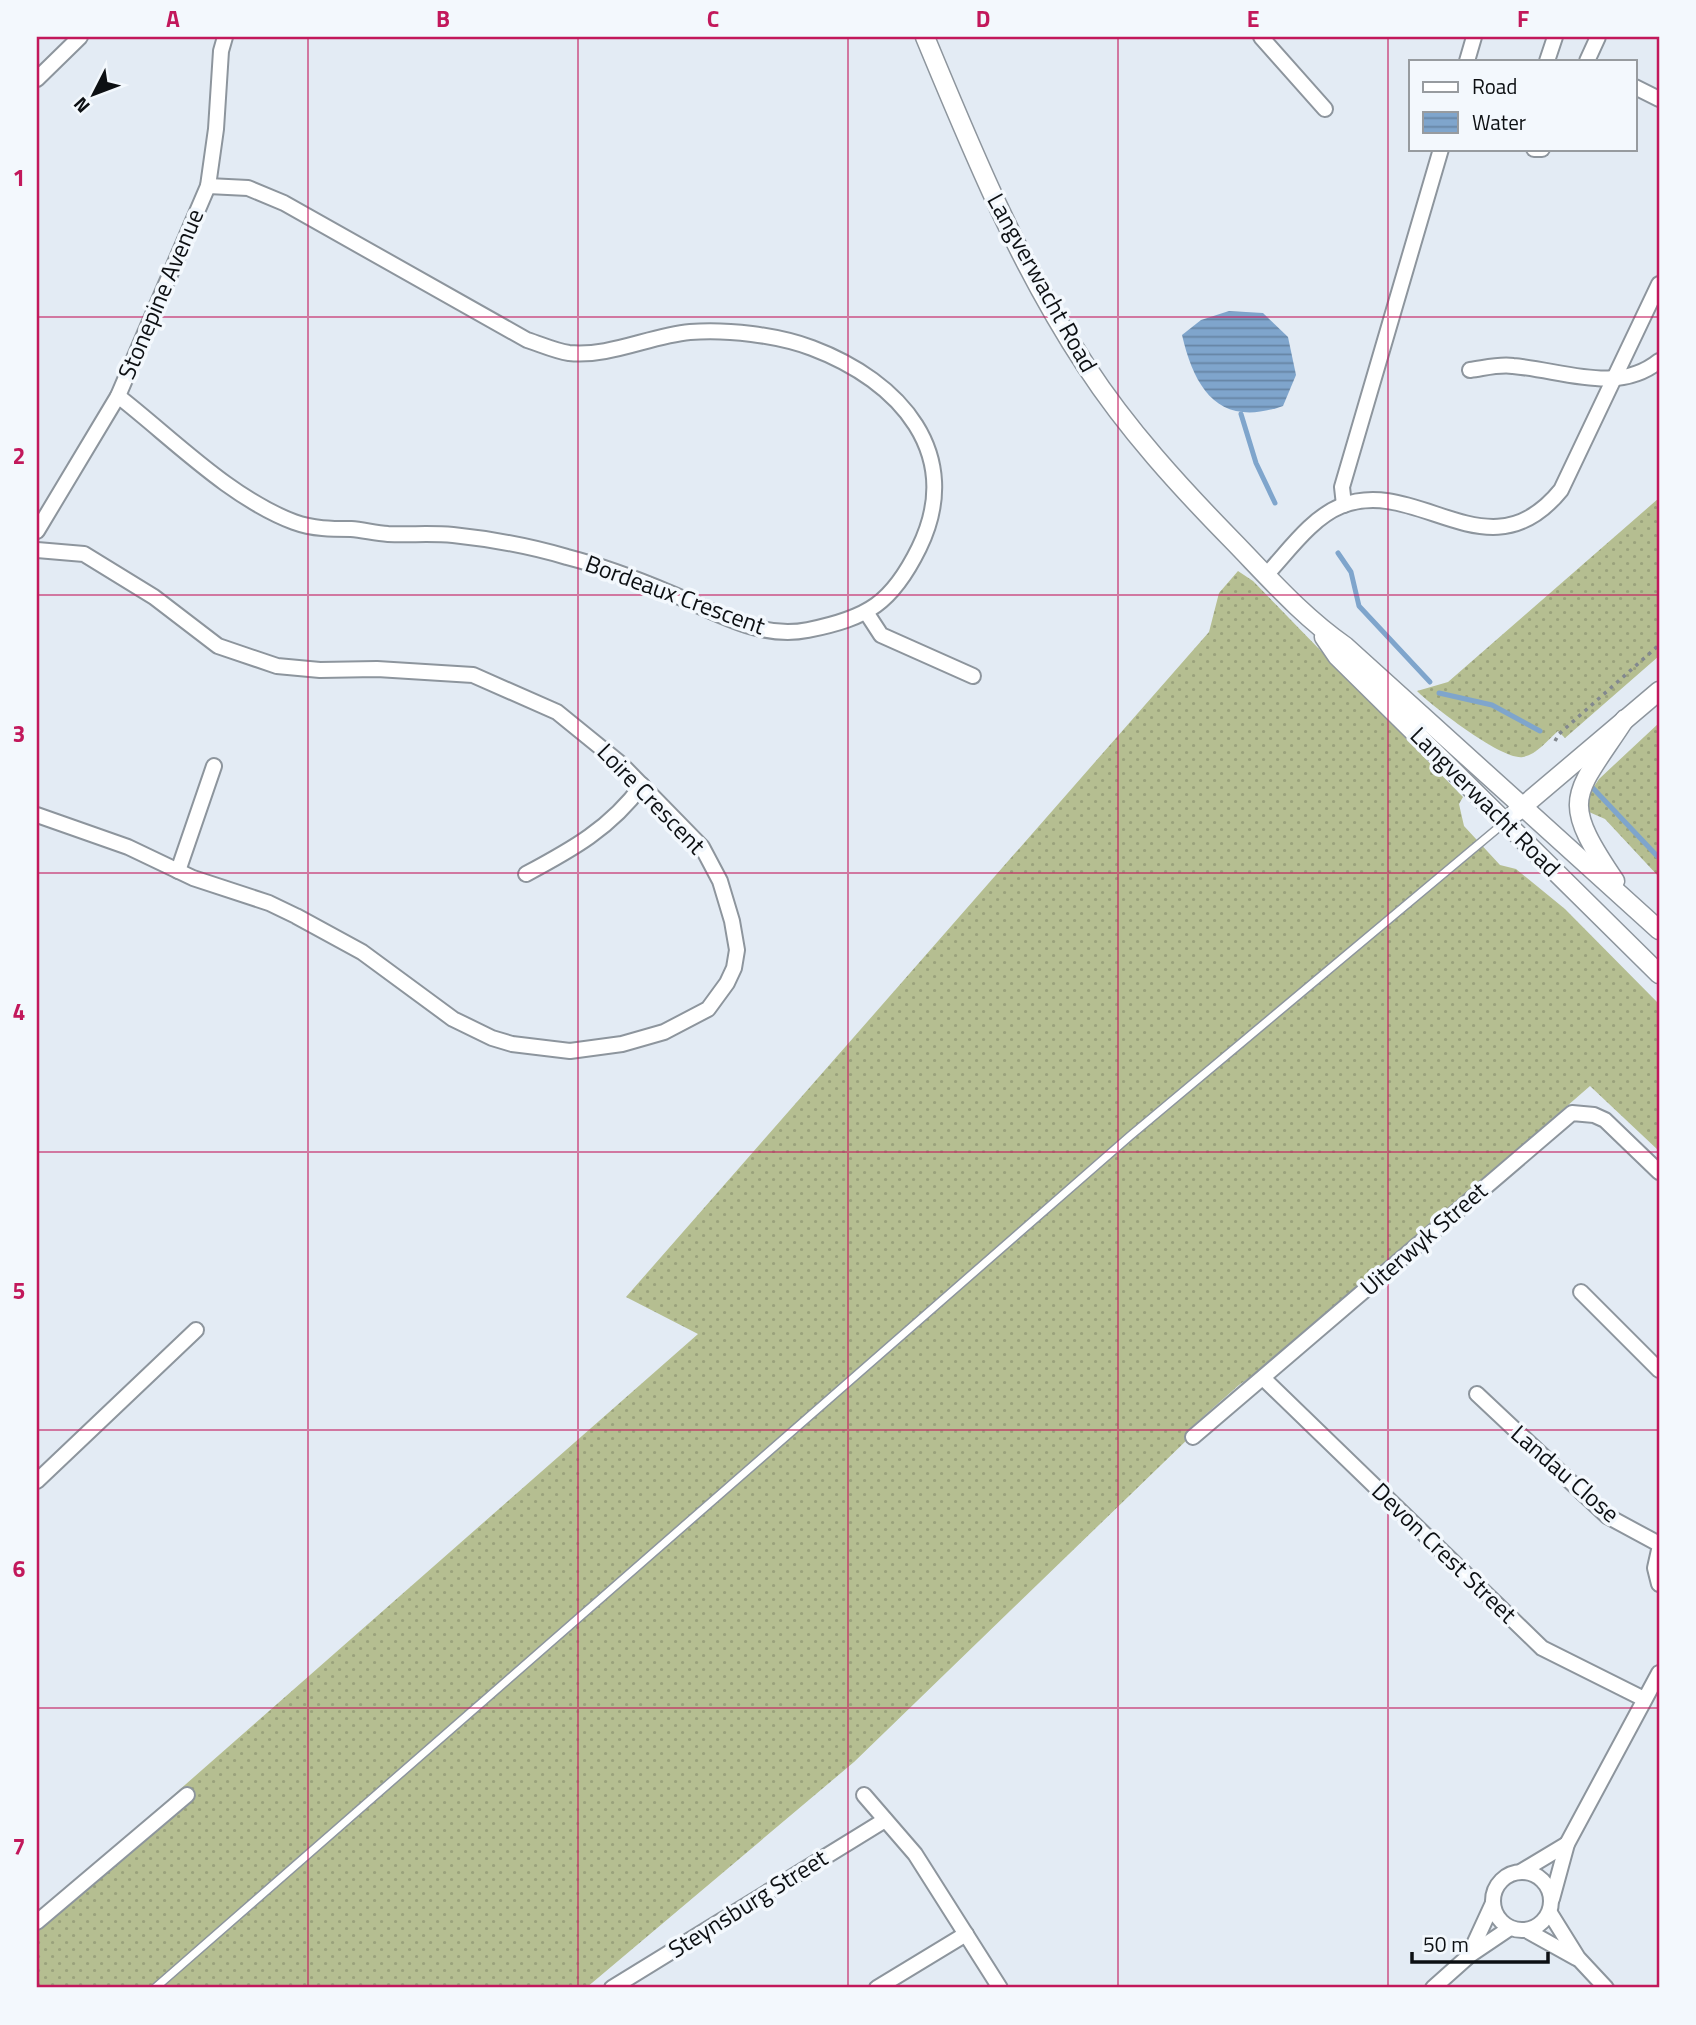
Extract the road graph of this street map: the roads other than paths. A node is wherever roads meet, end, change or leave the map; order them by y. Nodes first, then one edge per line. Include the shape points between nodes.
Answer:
1 (68, 37) edge
2 (80, 37) edge
3 (225, 37) edge
4 (925, 37) edge
5 (1261, 37) edge
6 (1474, 37) edge
7 (1555, 37) edge
8 (1598, 37) edge
9 (1466, 60) edge
10 (1547, 60) edge
11 (1587, 60) edge
12 (38, 78) edge
13 (1636, 88) edge
14 (1659, 99) edge
15 (1325, 109) dead end
16 (1441, 150) edge
17 (208, 187) junction
18 (1659, 285) edge
19 (1659, 361) edge
20 (1470, 370) dead end
21 (1612, 380) junction
22 (118, 396) junction
23 (1343, 505) junction
24 (37, 531) edge
25 (37, 550) edge
26 (1266, 575) junction
27 (866, 612) junction
28 (1316, 626) junction
29 (973, 676) dead end
30 (1659, 691) edge
31 (1626, 719) junction
32 (214, 766) dead end
33 (642, 785) junction
34 (1523, 806) junction
35 (37, 815) edge
36 (1504, 823) junction
37 (178, 871) junction
38 (526, 874) dead end
39 (1626, 897) junction
40 (1659, 930) edge
41 (1659, 974) edge
42 (1659, 1172) edge
43 (1581, 1293) dead end
44 (195, 1330) dead end
45 (1659, 1370) edge
46 (1264, 1379) junction
47 (1477, 1394) dead end
48 (1193, 1437) dead end
49 (37, 1481) edge
50 (1659, 1544) edge
51 (1659, 1550) edge
52 (1659, 1584) edge
53 (1659, 1673) edge
54 (1644, 1699) junction
55 (187, 1795) dead end
56 (864, 1795) dead end
57 (885, 1820) junction
58 (1567, 1844) junction
59 (1522, 1871) junction
60 (1493, 1903) junction
61 (1551, 1906) junction
62 (37, 1923) edge
63 (1510, 1928) junction
64 (1526, 1930) junction
65 (965, 1934) junction
66 (1470, 1955) junction
67 (1578, 1958) junction
68 (155, 1988) edge
69 (612, 1988) edge
70 (877, 1988) edge
71 (1000, 1988) edge
72 (1433, 1988) edge
73 (1605, 1988) edge

1 - 12 street
2 - 12 street
3 - 17 street, Stonepine Avenue
4 - 26 street, Langverwacht Road via 1017,249 1087,368 1189,496
5 - 15 street
6 - 9 street
7 - 10 street
8 - 11 street
13 - 14 street
16 - 23 street via 1342,487
17 - 22 street, Stonepine Avenue
17 - 27 street, Bordeaux Crescent via 248,188 284,204 527,340 566,353 597,353 692,332 740,334 809,347 878,382 905,409 926,446 936,476 934,508 902,582
18 - 21 street
19 - 21 street
20 - 21 street via 1513,366
21 - 23 street via 1561,490 1543,509 1520,522 1481,528 1384,502
22 - 24 street, Stonepine Avenue
22 - 27 street, Bordeaux Crescent via 234,491 298,524 388,534 453,535 520,545 636,579 759,629 808,630
23 - 26 street via 1314,524
25 - 33 street, Loire Crescent via 84,554 155,597 218,646 277,666 473,675 557,712
26 - 28 street, Langverwacht Road
27 - 29 street via 881,635
28 - 34 street, Langverwacht Road via 1345,646
28 - 36 street, Langverwacht Road via 1337,656
30 - 31 street
31 - 34 street
31 - 39 street via 1579,791 1577,806 1584,831
32 - 37 street
33 - 37 street, Loire Crescent via 702,847 720,881 737,950 727,983 708,1009 664,1032 622,1044 570,1051 492,1038 453,1019 326,930 269,903
33 - 38 street via 627,806 590,838
34 - 36 street
34 - 39 street, Langverwacht Road
35 - 37 street, Loire Crescent via 128,847
36 - 41 street, Langverwacht Road
36 - 68 lane via 1130,1136
39 - 40 street, Langverwacht Road
42 - 46 street, Uiterwyk Street via 1605,1120 1572,1113
43 - 45 street
44 - 49 street
46 - 48 street, Uiterwyk Street
46 - 54 street, Devon Crest Street via 1542,1648
47 - 50 street, Landau Close via 1606,1516
51 - 52 street via 1655,1568
53 - 54 street
54 - 58 street
55 - 62 street
56 - 57 street
57 - 65 street via 915,1854
57 - 69 street, Steynsburg Street
58 - 59 street
58 - 61 street
59 - 60 street via 1500,1881
59 - 61 street via 1547,1885
60 - 63 street via 1501,1922
60 - 66 street
61 - 64 street via 1544,1921
61 - 67 street
63 - 64 street
63 - 66 street
64 - 67 street
65 - 70 street
65 - 71 street
66 - 72 street
67 - 73 street

